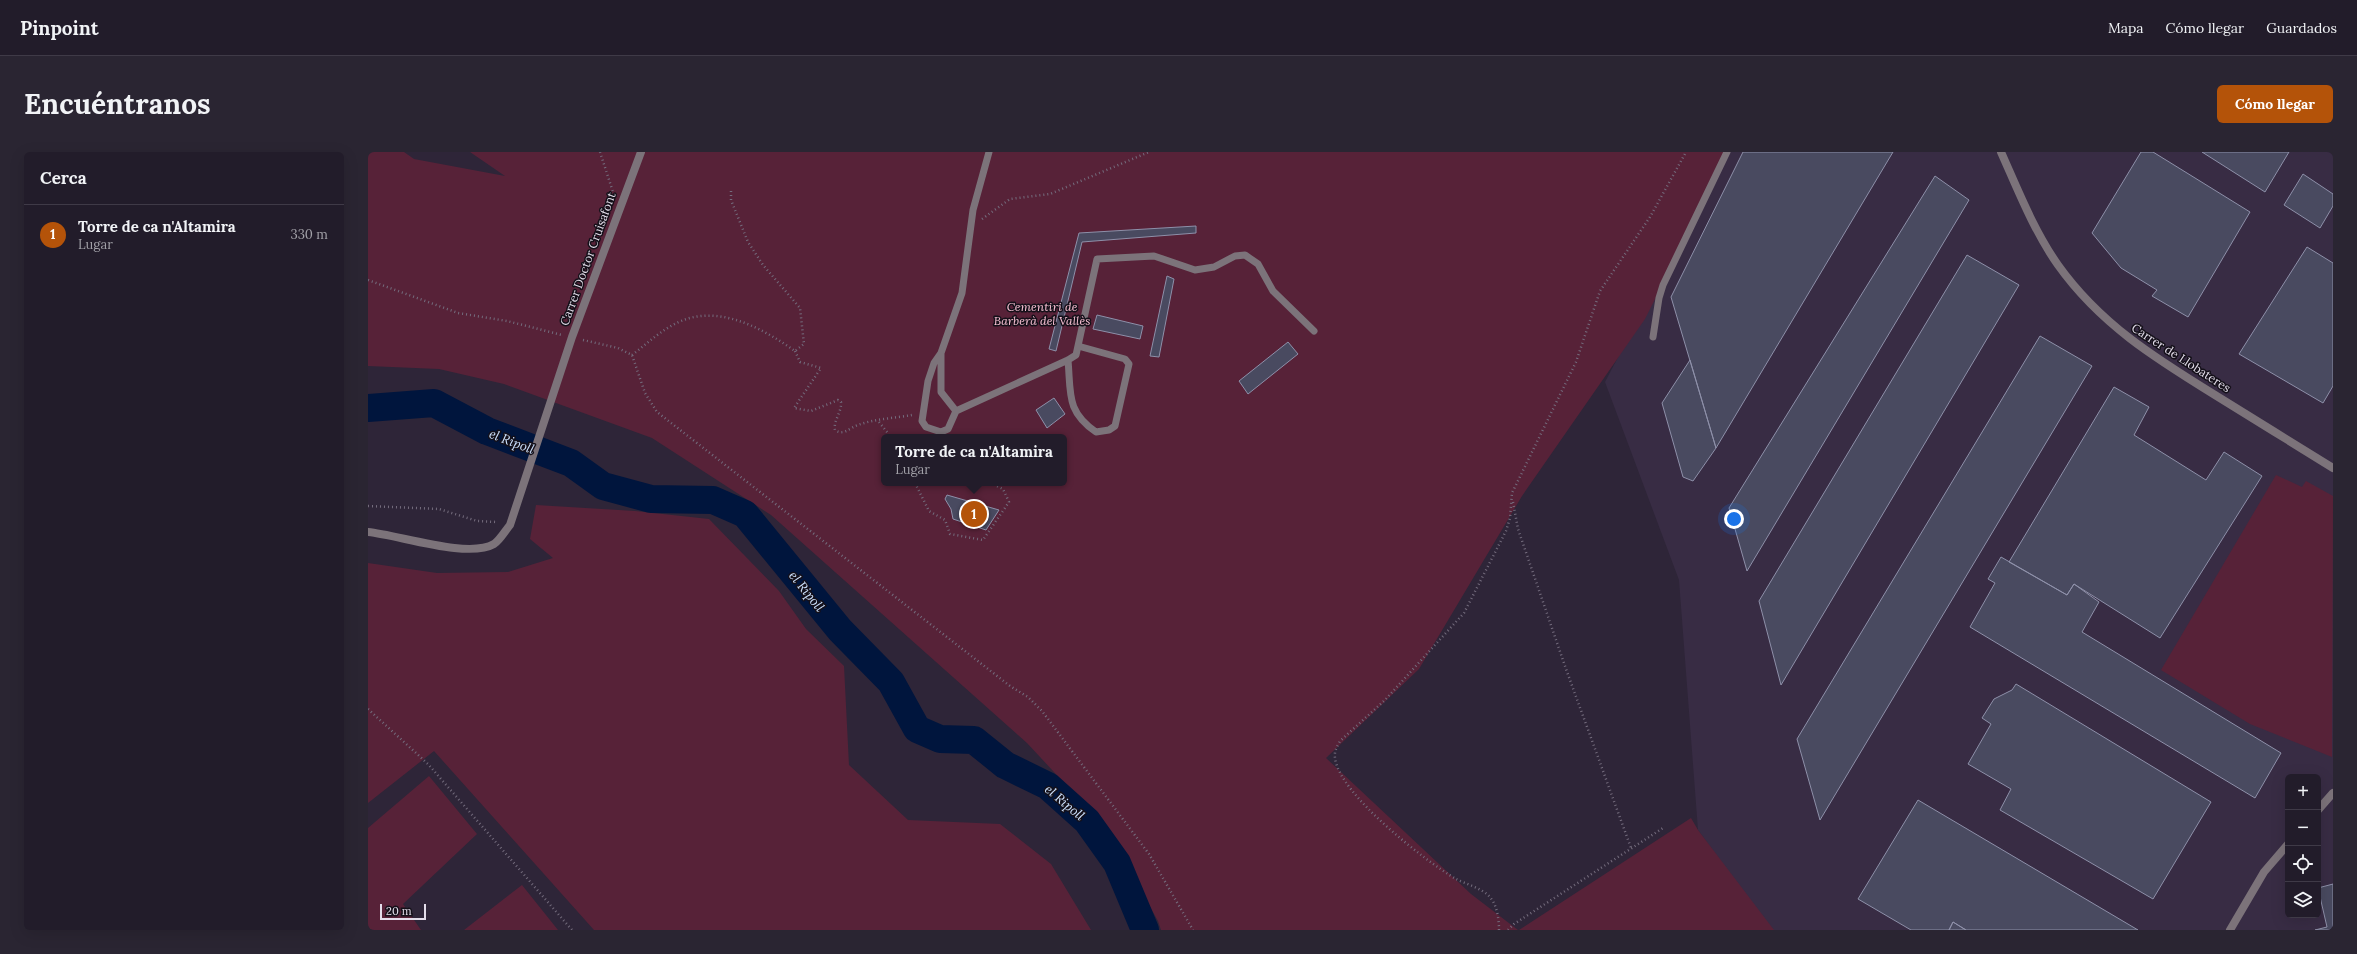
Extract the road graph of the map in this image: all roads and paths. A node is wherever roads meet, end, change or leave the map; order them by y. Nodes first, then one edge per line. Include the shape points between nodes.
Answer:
1 (600, 152) edge
2 (641, 152) edge
3 (990, 152) edge
4 (1149, 152) edge
5 (1686, 152) edge
6 (1727, 152) edge
7 (2003, 154) edge
8 (731, 189) dead end
9 (614, 198) dead end
10 (971, 227) junction
11 (368, 280) edge
12 (544, 330) dead end
13 (1314, 331) dead end
14 (1653, 337) dead end
15 (1078, 346) junction
16 (618, 348) dead end
17 (795, 351) junction
18 (941, 353) junction
19 (632, 355) junction
20 (1068, 360) junction
21 (956, 411) junction
22 (921, 414) junction
23 (879, 421) junction
24 (890, 434) edge
25 (2333, 468) edge
26 (917, 486) edge
27 (997, 486) edge
28 (1512, 493) junction
29 (368, 506) edge
30 (510, 525) junction
31 (368, 532) edge
32 (368, 709) edge
33 (2333, 793) edge
34 (2321, 807) edge
35 (1663, 828) dead end
36 (2286, 846) edge
37 (1632, 848) junction
38 (572, 930) edge
39 (1193, 930) edge
40 (1499, 930) edge
41 (1508, 930) edge
42 (2230, 930) edge

1 - 9 path
2 - 30 street, Carrer Doctor Cruisafont via 572,337
3 - 10 lane
4 - 10 path via 1050,194 1010,199
5 - 28 path via 1650,217 1600,290 1576,362
6 - 14 lane via 1663,285
7 - 25 street, Carrer de Llobateres via 2044,244 2059,266 2100,314 2150,354
8 - 17 path via 731,200 748,242 763,265 800,308 804,344
10 - 18 lane via 962,293
11 - 12 path via 458,313 507,320
13 - 15 lane via 1273,291 1258,264 1245,255 1235,256 1214,267 1196,270 1154,256 1097,259
15 - 20 lane via 1076,355
15 - 20 lane via 1124,359 1129,364 1115,426 1109,430 1096,432 1083,423 1072,404
16 - 19 path
17 - 19 path via 775,337 720,315 693,317 671,326
17 - 23 path via 800,362 822,368 794,408 811,411 838,400 841,402 842,410 834,426 839,433 858,425
18 - 21 lane via 941,392
18 - 22 lane via 934,363 928,381
19 - 39 path via 647,398 657,412 897,600 1028,697 1042,711 1149,854
20 - 21 lane
21 - 22 lane via 948,429 941,432 926,427
22 - 23 path
23 - 24 path
26 - 27 path via 929,510 946,520 950,534 983,540 1009,502 1003,490
28 - 37 path via 1518,529
28 - 40 path via 1510,518 1506,530 1464,613 1416,668 1340,741 1335,749 1335,759 1342,778 1396,835 1456,879 1489,896 1497,909
29 - 30 path via 439,509 477,521
30 - 31 street via 495,543 481,549 464,550
32 - 38 path via 428,764
33 - 34 street
35 - 37 path
36 - 42 street via 2264,872
37 - 41 path

